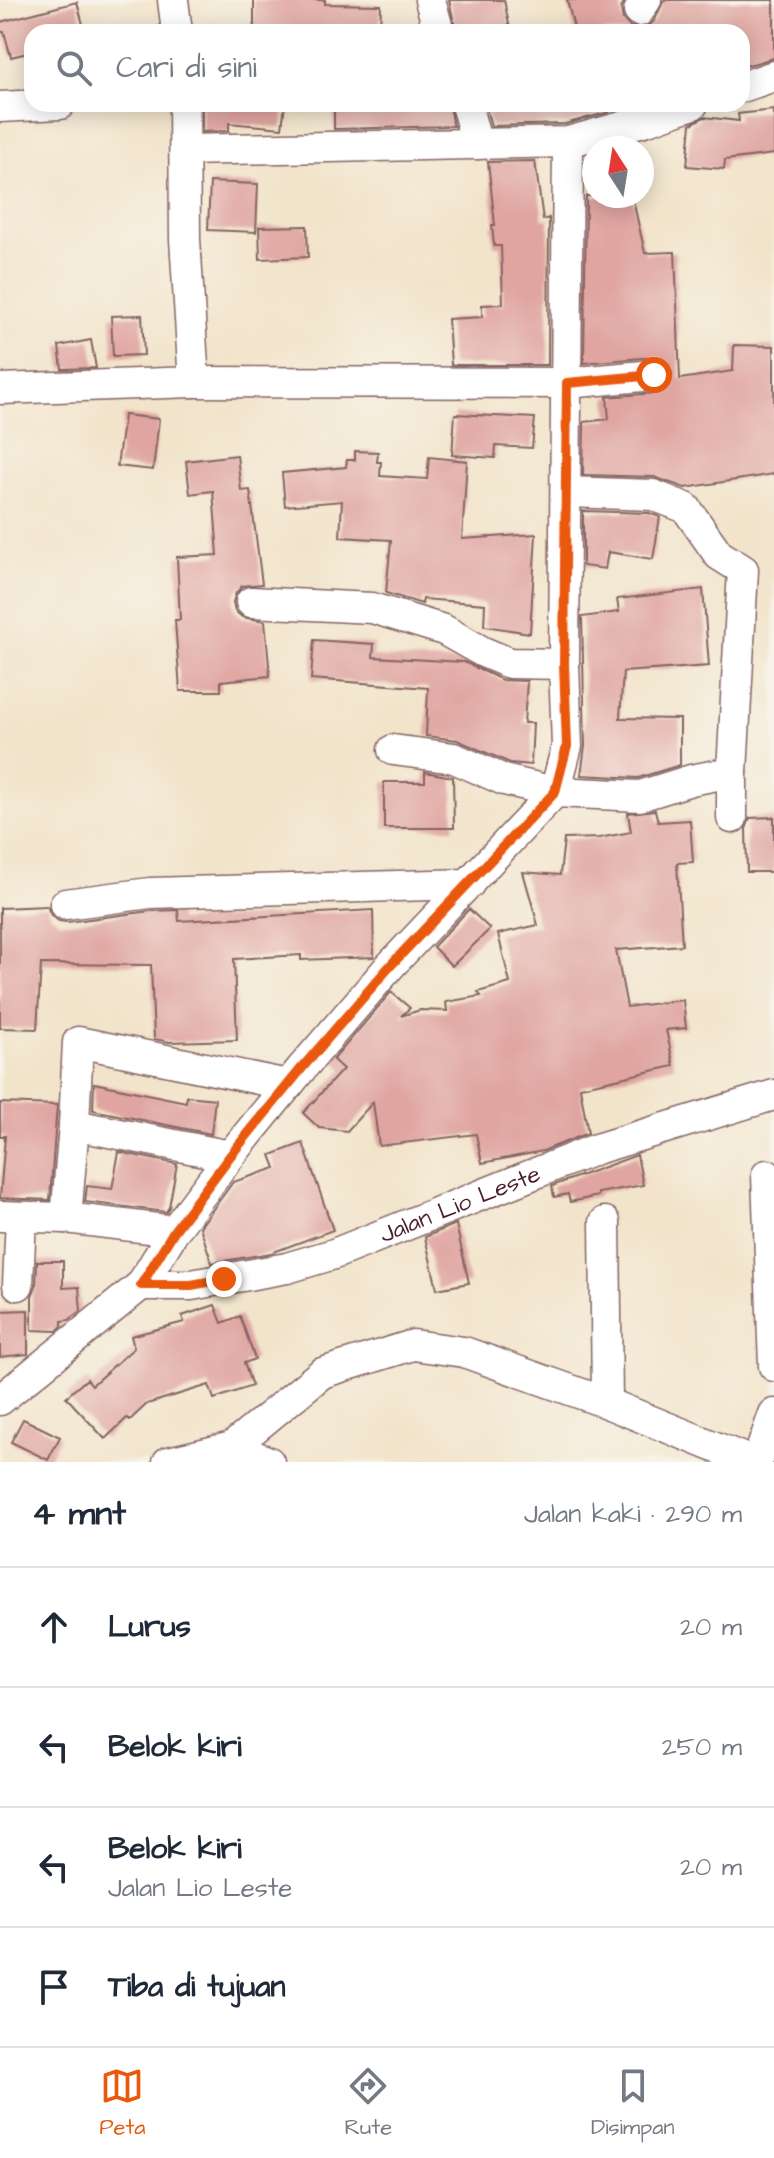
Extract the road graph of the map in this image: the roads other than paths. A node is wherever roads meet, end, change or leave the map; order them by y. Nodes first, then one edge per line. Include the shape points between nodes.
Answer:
1 (173, 0) edge
2 (430, 0) edge
3 (176, 24) edge
4 (437, 24) edge
5 (774, 76) edge
6 (750, 84) edge
7 (24, 106) edge
8 (0, 107) edge
9 (184, 112) edge
10 (468, 112) edge
11 (670, 112) edge
12 (568, 142) junction
13 (477, 144) junction
14 (185, 150) junction
15 (654, 375) dead end
16 (194, 382) junction
17 (567, 383) junction
18 (0, 389) edge
19 (567, 492) junction
20 (251, 602) dead end
21 (564, 664) junction
22 (393, 750) dead end
23 (732, 772) junction
24 (555, 792) junction
25 (732, 818) dead end
26 (469, 884) junction
27 (65, 904) dead end
28 (288, 1085) junction
29 (774, 1095) edge
30 (74, 1125) junction
31 (230, 1156) junction
32 (767, 1175) dead end
33 (10, 1217) edge
34 (66, 1218) junction
35 (605, 1222) dead end
36 (174, 1231) junction
37 (18, 1285) dead end
38 (141, 1285) junction
39 (774, 1366) edge
40 (0, 1400) edge
41 (607, 1403) junction
42 (774, 1414) edge
43 (232, 1447) junction
44 (168, 1462) edge
45 (269, 1462) edge
46 (754, 1462) edge

1 - 3 street
2 - 4 street
5 - 6 street
7 - 8 street
9 - 14 street
10 - 13 street
11 - 12 street
12 - 13 street
12 - 17 street
13 - 14 street
14 - 16 street
15 - 17 street
16 - 17 street
16 - 18 street
17 - 19 street
19 - 21 street
19 - 23 street via 653,495 686,508 719,555 743,570
20 - 21 street via 372,608 444,630 509,663
21 - 24 street via 567,746
22 - 24 street via 454,758 504,780
23 - 24 street via 640,796
23 - 25 street
24 - 26 street
26 - 27 street via 150,893
26 - 28 street
28 - 30 street via 78,1042
28 - 31 street
29 - 38 street, Jalan Lio Leste via 596,1149 334,1254 191,1285
30 - 31 street
30 - 34 street
31 - 36 street
32 - 39 street
33 - 34 street
33 - 37 street
34 - 36 street
35 - 41 street
36 - 38 street
38 - 40 street
41 - 43 street via 464,1352 413,1345 322,1373
41 - 46 street
42 - 46 street
43 - 44 street
43 - 45 street

